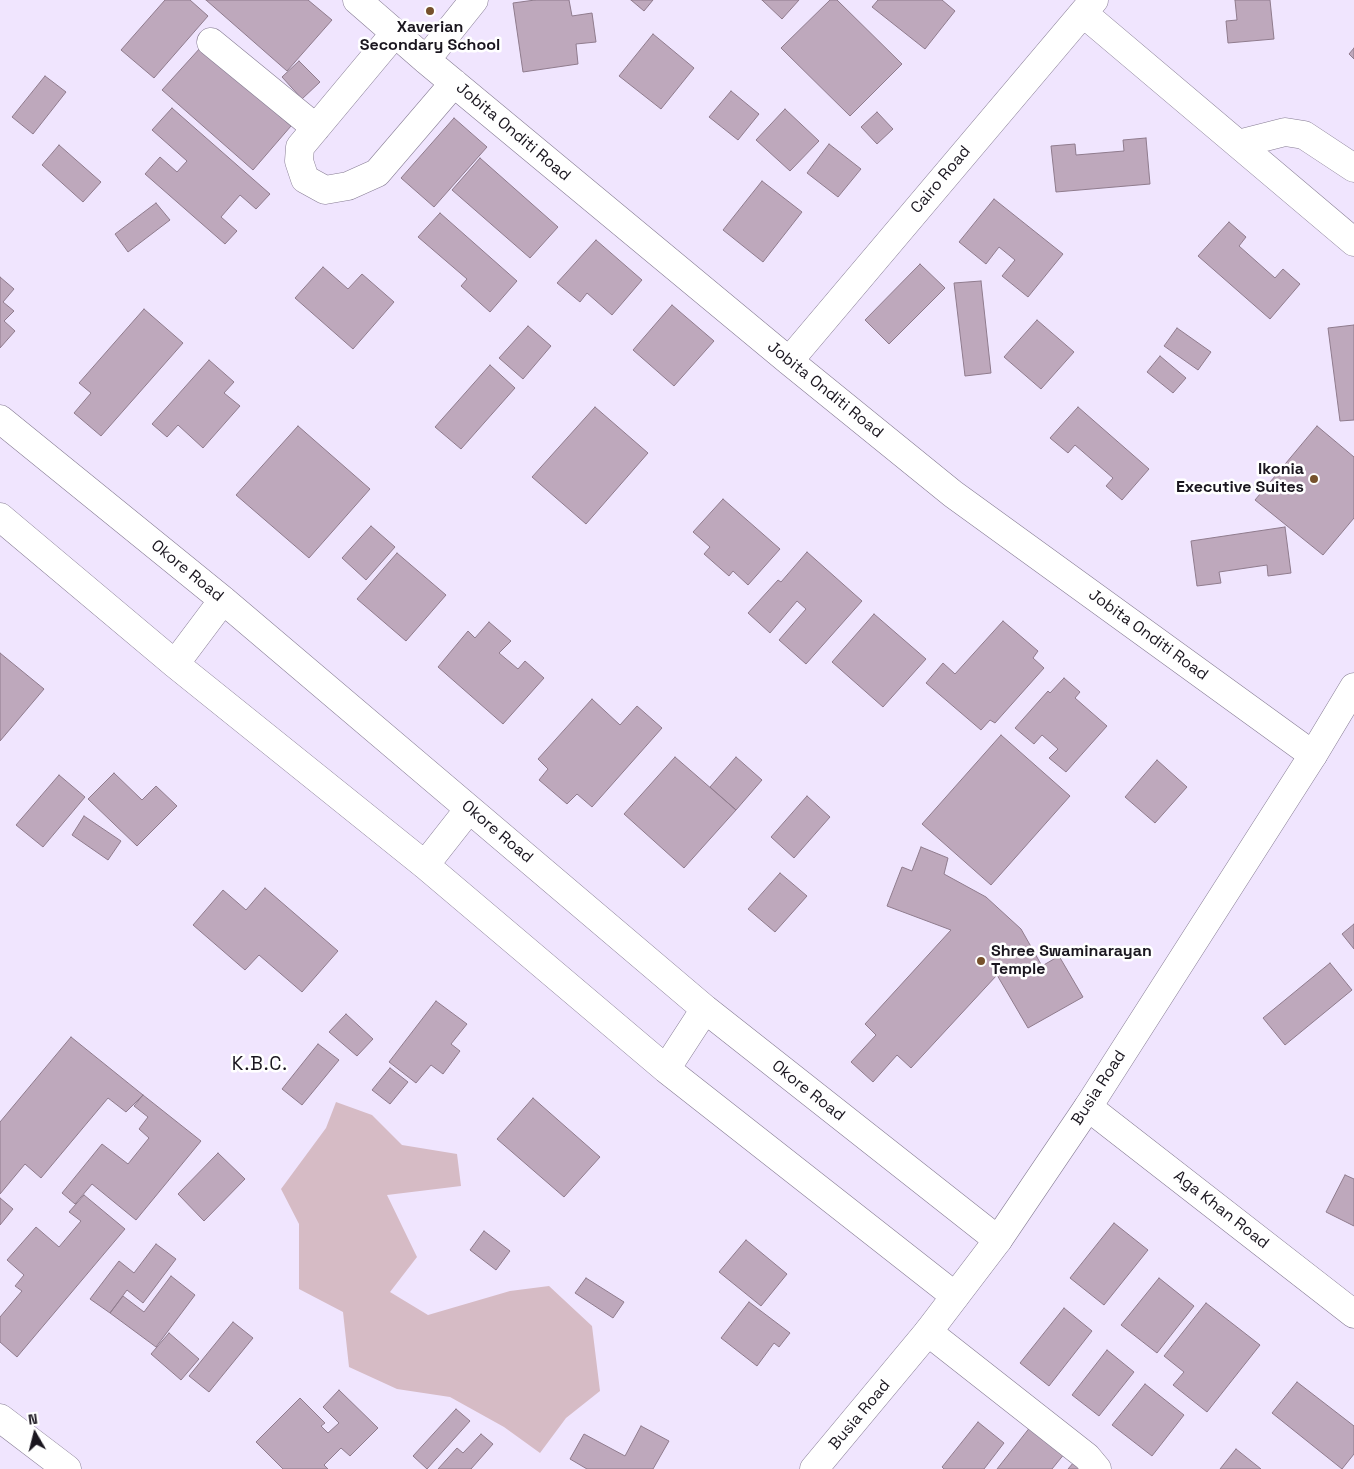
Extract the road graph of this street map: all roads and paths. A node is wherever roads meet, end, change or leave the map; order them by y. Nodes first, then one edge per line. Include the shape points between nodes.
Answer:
1 (357, 0) edge
2 (474, 0) edge
3 (1089, 7) edge
4 (395, 33) junction
5 (211, 42) dead end
6 (426, 60) junction
7 (454, 83) junction
8 (316, 128) junction
9 (1238, 144) junction
10 (1354, 168) edge
11 (1354, 242) edge
12 (789, 361) junction
13 (0, 420) edge
14 (0, 517) edge
15 (223, 600) junction
16 (176, 664) junction
17 (1354, 687) edge
18 (1313, 755) junction
19 (469, 809) junction
20 (425, 865) junction
21 (705, 1009) junction
22 (666, 1069) junction
23 (1088, 1107) junction
24 (998, 1240) junction
25 (955, 1296) junction
26 (1354, 1314) edge
27 (928, 1332) junction
28 (0, 1418) edge
29 (67, 1469) edge
30 (814, 1469) edge
31 (1097, 1469) edge

1 - 4 street, Jobita Onditi Road
2 - 6 street
3 - 9 street
3 - 12 street, Cairo Road
4 - 6 street, Jobita Onditi Road
4 - 8 street
5 - 8 street
6 - 7 street, Jobita Onditi Road
7 - 8 street via 377,173 348,186 325,190 305,178 299,161 300,147
7 - 12 street, Jobita Onditi Road
9 - 10 street via 1285,132 1304,135
9 - 11 street
12 - 18 street, Jobita Onditi Road via 953,494
13 - 15 street, Okore Road
14 - 16 street
15 - 16 street
15 - 19 street, Okore Road
16 - 20 street
17 - 18 street, Busia Road
18 - 23 street, Busia Road
19 - 20 street
19 - 21 street, Okore Road
20 - 22 street
21 - 22 street
21 - 24 street, Okore Road
22 - 25 street
23 - 24 street, Busia Road
23 - 26 street, Aga Khan Road
24 - 25 street, Busia Road
25 - 27 street, Busia Road
27 - 30 street, Busia Road
27 - 31 street via 1087,1457
28 - 29 street

